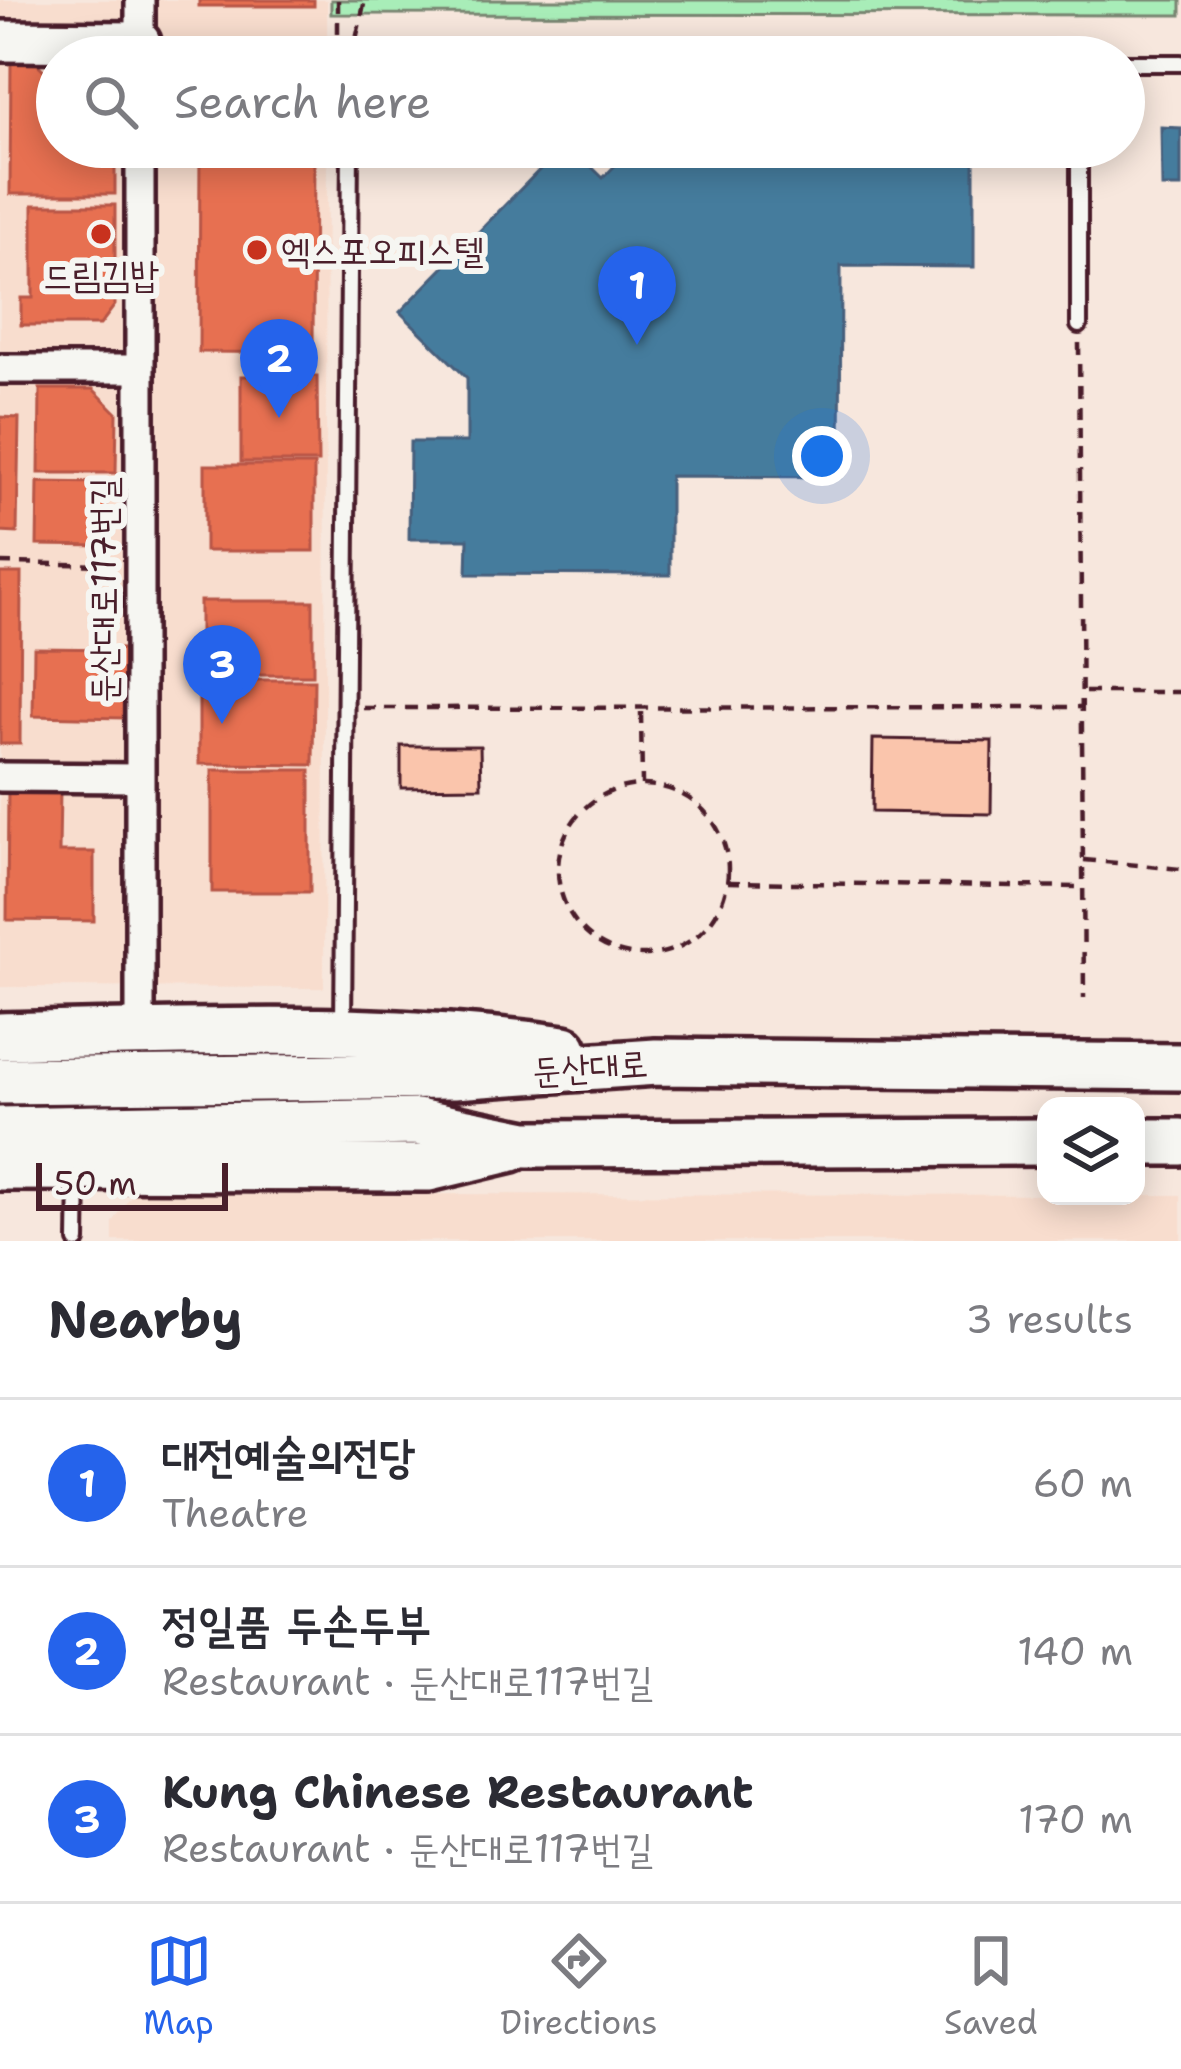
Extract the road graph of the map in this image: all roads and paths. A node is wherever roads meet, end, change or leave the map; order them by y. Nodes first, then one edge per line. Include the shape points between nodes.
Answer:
1 (140, 0) edge
2 (338, 0) edge
3 (365, 0) edge
4 (140, 36) edge
5 (338, 36) edge
6 (356, 36) edge
7 (0, 41) edge
8 (36, 43) edge
9 (1145, 64) edge
10 (1181, 64) edge
11 (140, 168) edge
12 (350, 168) edge
13 (1079, 168) edge
14 (1079, 325) joint
15 (0, 369) edge
16 (139, 369) junction
17 (0, 563) edge
18 (139, 565) junction
19 (1084, 692) junction
20 (1181, 692) edge
21 (1084, 707) junction
22 (369, 708) dead end
23 (641, 710) junction
24 (0, 777) edge
25 (139, 778) junction
26 (642, 784) junction
27 (1084, 860) junction
28 (1181, 869) edge
29 (728, 882) junction
30 (1083, 887) junction
31 (1084, 998) dead end
32 (343, 1032) junction
33 (140, 1033) junction
34 (0, 1036) edge
35 (656, 1062) junction
36 (1181, 1067) edge
37 (0, 1081) edge
38 (0, 1130) edge
39 (1037, 1142) edge
40 (1145, 1142) edge
41 (1181, 1142) edge
42 (526, 1144) junction
43 (0, 1167) edge
44 (78, 1168) junction
45 (77, 1241) edge

1 - 4 street
2 - 5 path
3 - 6 path
7 - 8 street
9 - 10 lane
11 - 16 street, 둔산대로117번길
12 - 32 lane
13 - 14 lane
14 - 19 path
15 - 16 street
16 - 18 street, 둔산대로117번길
17 - 18 path
18 - 25 street, 둔산대로117번길
19 - 20 path
19 - 21 path
21 - 23 path
21 - 27 path
22 - 23 path
23 - 26 path
24 - 25 street
25 - 33 street, 둔산대로117번길
26 - 29 path via 697,803 727,853
26 - 29 path via 613,790 570,825 557,876 578,925 623,953 676,949 710,922
27 - 28 path
27 - 30 path
29 - 30 path
30 - 31 path
32 - 33 main road
32 - 35 main road via 463,1035
33 - 34 main road
35 - 36 main road, 둔산대로
35 - 37 main road, 둔산대로 via 453,1076
38 - 42 main road, 둔산대로 via 417,1122
39 - 42 main road, 둔산대로
40 - 41 main road
42 - 44 main road via 428,1168
43 - 44 main road
44 - 45 lane

